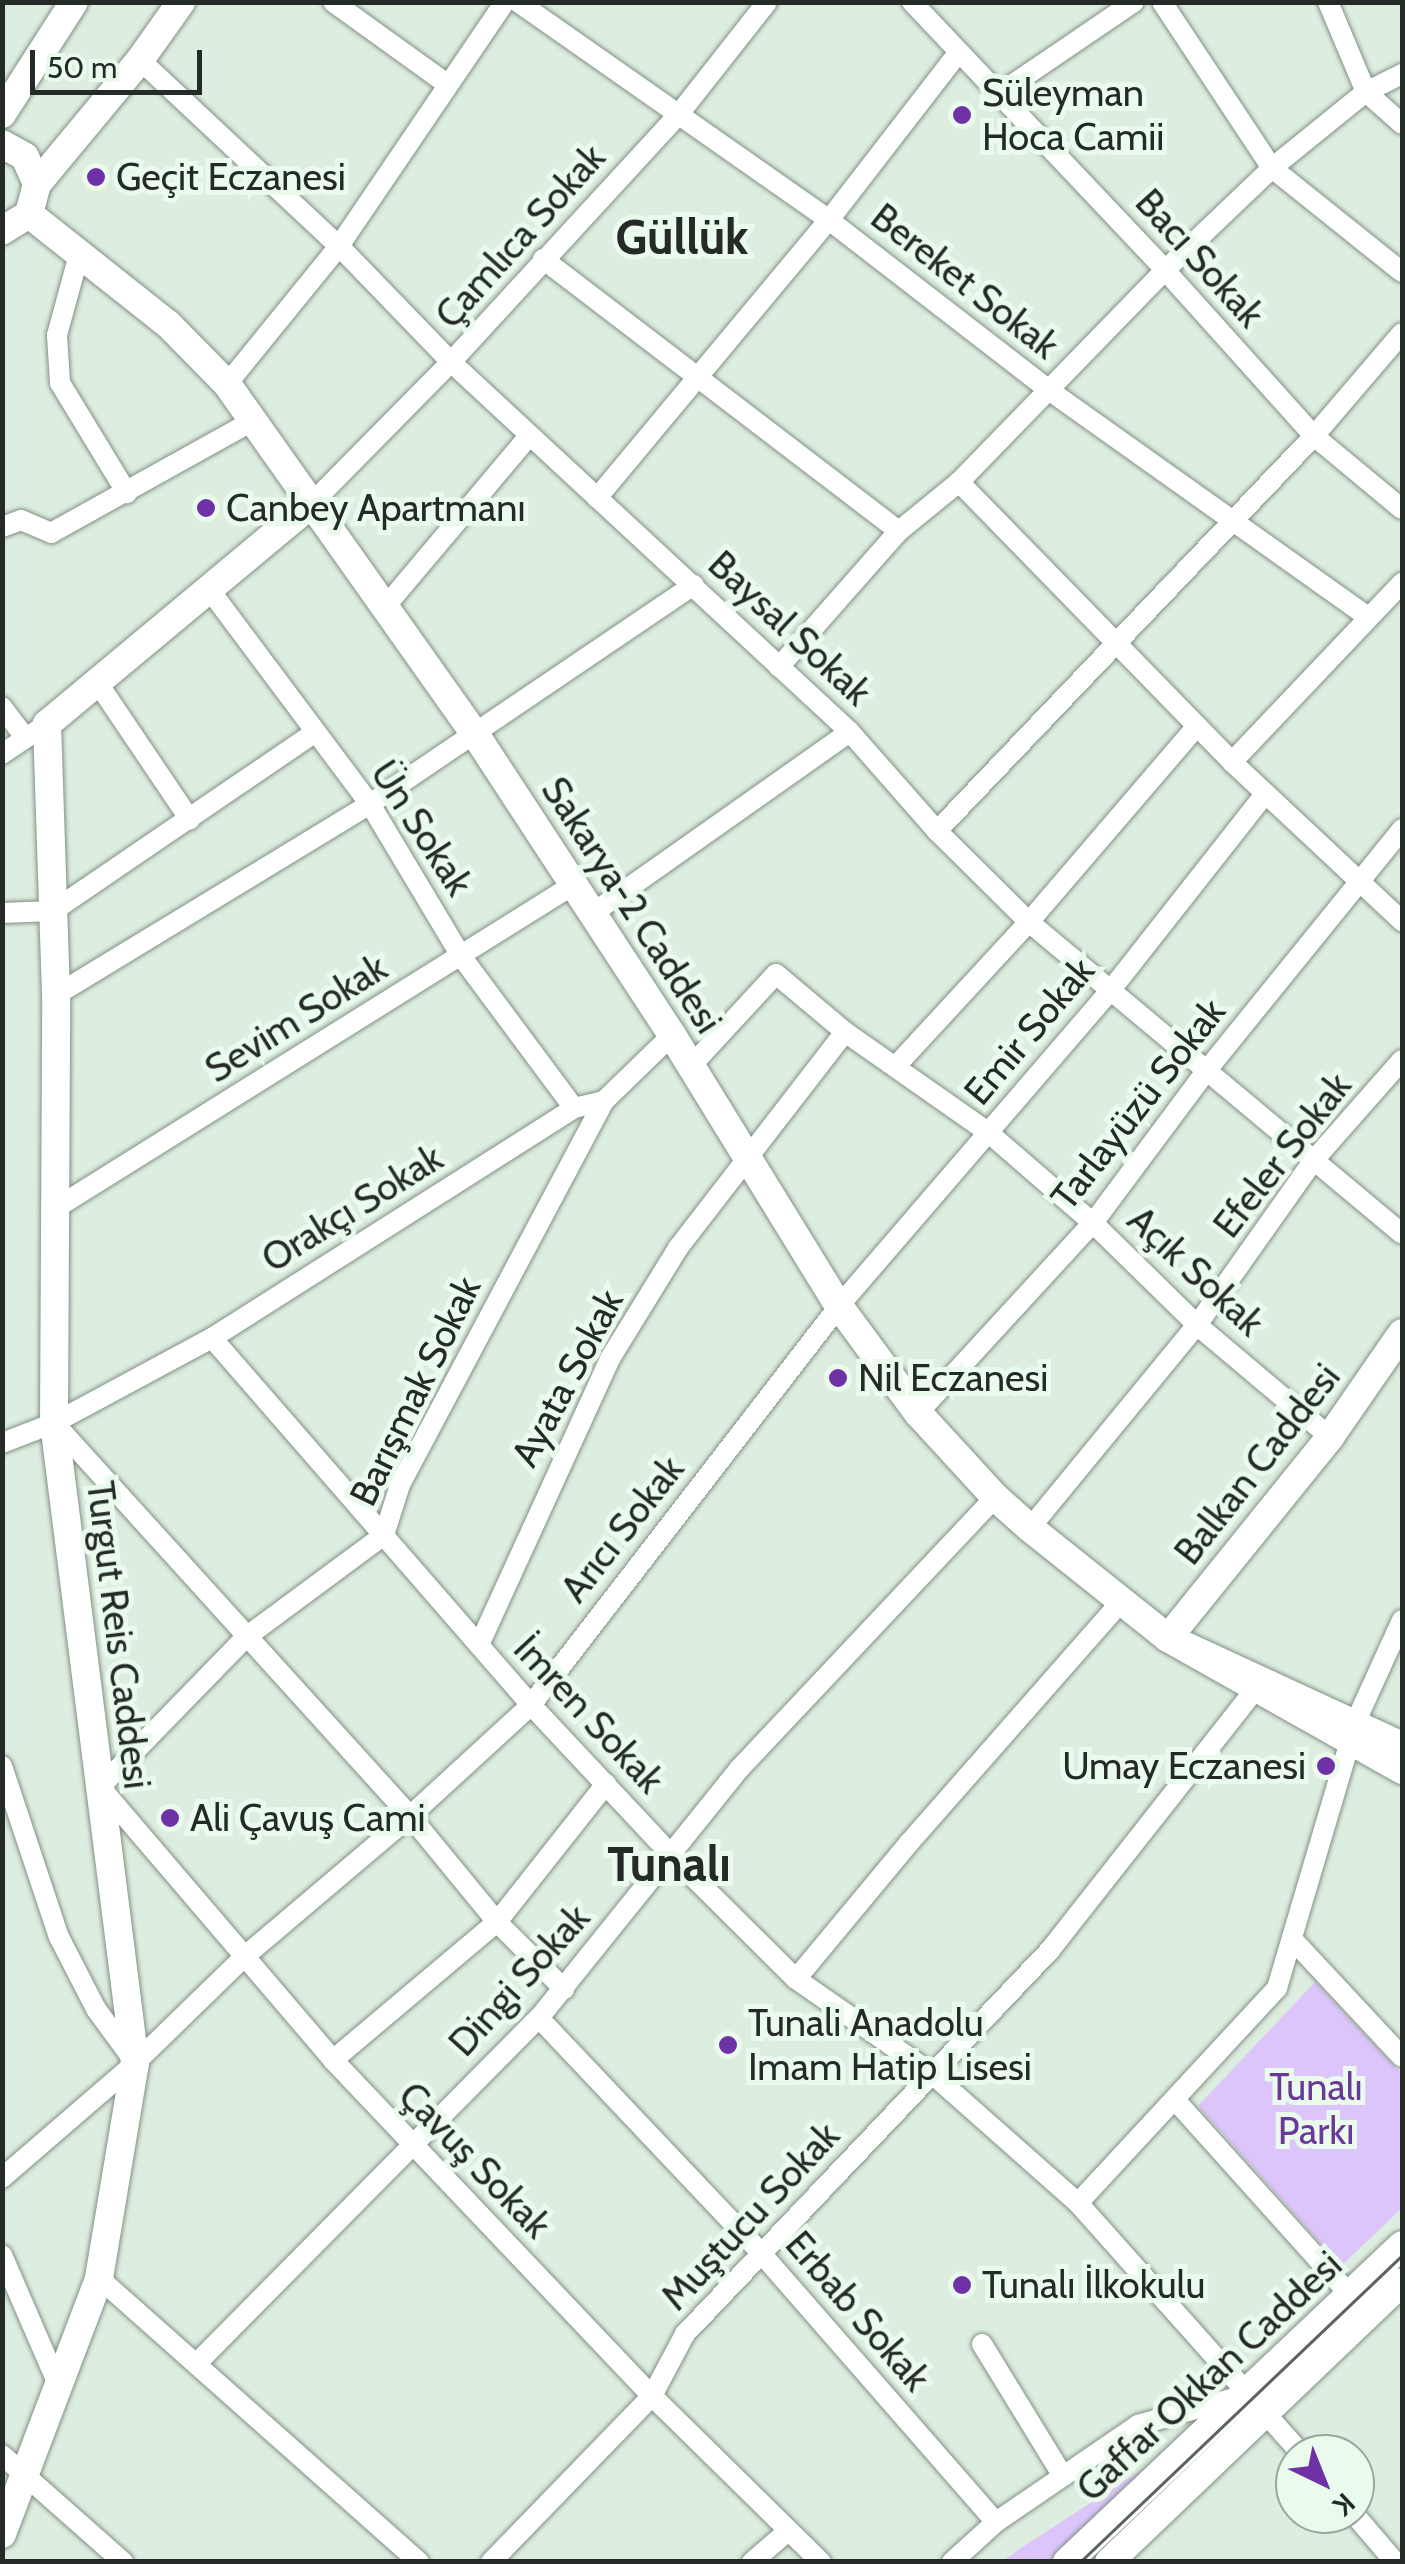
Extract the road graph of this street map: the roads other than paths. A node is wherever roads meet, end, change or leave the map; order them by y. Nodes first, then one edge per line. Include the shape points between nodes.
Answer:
1 (74, 2) edge
2 (181, 2) edge
3 (333, 2) edge
4 (505, 2) edge
5 (518, 2) edge
6 (768, 2) edge
7 (912, 2) edge
8 (1134, 2) edge
9 (1162, 2) edge
10 (1328, 2) edge
11 (959, 52) junction
12 (140, 60) junction
13 (1402, 74) edge
14 (448, 84) junction
15 (1366, 92) junction
16 (1000, 93) junction
17 (2, 114) edge
18 (679, 114) junction
19 (1402, 124) edge
20 (2, 144) edge
21 (1272, 168) junction
22 (38, 184) junction
23 (829, 220) junction
24 (10, 228) edge
25 (339, 246) junction
26 (80, 251) junction
27 (543, 259) junction
28 (1166, 270) junction
29 (1402, 272) edge
30 (1402, 333) edge
31 (452, 362) junction
32 (699, 376) junction
33 (227, 384) junction
34 (1050, 391) junction
35 (252, 422) junction
36 (530, 436) junction
37 (1314, 436) junction
38 (959, 482) junction
39 (127, 493) junction
40 (597, 498) junction
41 (310, 505) junction
42 (1402, 509) edge
43 (1235, 518) junction
44 (2, 526) edge
45 (899, 531) junction
46 (1402, 583) edge
47 (694, 584) junction
48 (209, 589) junction
49 (386, 607) junction
50 (1367, 616) junction
51 (1114, 644) junction
52 (779, 667) junction
53 (97, 682) junction
54 (2, 707) edge
55 (1197, 726) junction
56 (36, 731) junction
57 (850, 732) junction
58 (314, 733) junction
59 (475, 734) junction
60 (2, 754) edge
61 (1232, 762) junction
62 (1264, 794) junction
63 (370, 804) junction
64 (190, 820) junction
65 (1402, 829) edge
66 (936, 831) junction
67 (1361, 882) junction
68 (573, 885) junction
69 (53, 911) junction
70 (2, 913) edge
71 (593, 913) junction
72 (1402, 921) edge
73 (1028, 922) junction
74 (462, 956) junction
75 (1110, 991) junction
76 (56, 995) junction
77 (846, 1032) junction
78 (672, 1034) junction
79 (1402, 1060) edge
80 (691, 1066) junction
81 (895, 1067) junction
82 (1206, 1070) junction
83 (604, 1101) junction
84 (574, 1108) junction
85 (989, 1133) junction
86 (1314, 1160) junction
87 (748, 1162) junction
88 (56, 1208) junction
89 (1093, 1223) junction
90 (1402, 1234) edge
91 (839, 1306) junction
92 (1196, 1325) junction
93 (1402, 1334) edge
94 (212, 1338) junction
95 (918, 1412) junction
96 (54, 1423) junction
97 (1330, 1438) junction
98 (2, 1443) edge
99 (995, 1497) junction
100 (1030, 1528) junction
101 (384, 1535) junction
102 (1121, 1602) junction
103 (1402, 1620) edge
104 (246, 1638) junction
105 (1168, 1638) junction
106 (478, 1644) junction
107 (1256, 1688) junction
108 (531, 1705) junction
109 (1353, 1731) junction
110 (1402, 1746) edge
111 (2, 1766) edge
112 (1402, 1770) edge
113 (606, 1784) junction
114 (100, 1787) junction
115 (410, 1816) junction
116 (673, 1856) junction
117 (497, 1922) junction
118 (1292, 1939) junction
119 (244, 1956) junction
120 (796, 1980) junction
121 (564, 1990) junction
122 (539, 2018) junction
123 (1402, 2056) edge
124 (333, 2060) junction
125 (135, 2062) junction
126 (931, 2073) junction
127 (1176, 2101) junction
128 (412, 2145) junction
129 (2, 2178) edge
130 (1078, 2203) junction
131 (1402, 2245) edge
132 (761, 2253) junction
133 (2, 2255) edge
134 (100, 2278) junction
135 (1400, 2290) edge
136 (1350, 2295) junction
137 (982, 2344) dead end
138 (198, 2362) junction
139 (59, 2388) junction
140 (652, 2396) junction
141 (1257, 2403) junction
142 (1284, 2434) edge
143 (2, 2455) edge
144 (26, 2472) junction
145 (1063, 2476) junction
146 (996, 2522) junction
147 (788, 2530) junction
148 (2, 2534) edge
149 (1371, 2534) edge
150 (1114, 2560) edge
151 (123, 2562) edge
152 (420, 2562) edge
153 (491, 2562) edge
154 (752, 2562) edge
155 (821, 2562) edge
156 (952, 2562) edge
157 (1067, 2562) edge
158 (1395, 2562) edge

1 - 17 main road
2 - 12 main road
3 - 14 street
4 - 14 street
5 - 18 street, Bereket Sokak
6 - 18 street, Çamlıca Sokak
7 - 11 street, Bacı Sokak
8 - 16 street
9 - 21 street
10 - 15 street
11 - 16 street, Bacı Sokak
11 - 23 street
12 - 22 main road
12 - 25 street, Baysal Sokak
13 - 15 street
14 - 25 street
15 - 19 street
15 - 21 street
16 - 28 street, Bacı Sokak
18 - 23 street, Bereket Sokak
18 - 27 street, Çamlıca Sokak
20 - 22 main road via 26,157
21 - 28 street
21 - 29 street
22 - 24 main road
23 - 32 street
23 - 34 street, Bereket Sokak
24 - 26 main road, Sakarya-2 Caddesi
25 - 31 street, Baysal Sokak
25 - 33 street
26 - 33 main road, Sakarya-2 Caddesi
26 - 39 street via 57,334 60,383
27 - 31 street, Çamlıca Sokak
27 - 32 street
28 - 34 street
28 - 37 street, Bacı Sokak
30 - 37 street
31 - 36 street, Baysal Sokak
31 - 41 street, Çamlıca Sokak
32 - 40 street
32 - 45 street
33 - 35 main road, Sakarya-2 Caddesi
34 - 38 street
34 - 43 street, Bereket Sokak
35 - 39 street
35 - 41 main road, Sakarya-2 Caddesi
36 - 40 street, Baysal Sokak
36 - 49 street
37 - 42 street, Bacı Sokak
37 - 43 street
38 - 45 street
38 - 51 street
39 - 44 street via 51,532 21,520
40 - 47 street, Baysal Sokak
41 - 48 main road
41 - 49 main road, Sakarya-2 Caddesi
43 - 50 street, Bereket Sokak
43 - 51 street
45 - 52 street
46 - 50 street
47 - 52 street, Baysal Sokak
47 - 59 street
48 - 53 main road
48 - 58 street, Ün Sokak
49 - 59 main road, Sakarya-2 Caddesi
50 - 61 street
51 - 55 street
51 - 66 street
52 - 57 street, Baysal Sokak
53 - 56 main road
53 - 64 street
54 - 56 street
55 - 61 street
55 - 73 street
56 - 60 street
56 - 69 main road, Turgut Reis Caddesi
57 - 66 street, Baysal Sokak
57 - 71 street
58 - 63 street, Ün Sokak
58 - 64 street
59 - 63 street
59 - 68 main road, Sakarya-2 Caddesi
61 - 62 street
62 - 67 street
62 - 75 street, Emir Sokak
63 - 74 street, Ün Sokak
63 - 76 street
64 - 69 street
65 - 67 street, Tarlayüzü Sokak
66 - 73 street, Baysal Sokak
67 - 72 street
67 - 82 street, Tarlayüzü Sokak
68 - 71 main road, Sakarya-2 Caddesi
68 - 74 street, Sevim Sokak
69 - 70 street
69 - 76 main road, Turgut Reis Caddesi
71 - 78 main road, Sakarya-2 Caddesi
73 - 75 street, Baysal Sokak
73 - 81 street
74 - 84 street, Ün Sokak
74 - 88 street, Sevim Sokak
75 - 82 street, Baysal Sokak
75 - 85 street, Emir Sokak
76 - 88 main road, Turgut Reis Caddesi
77 - 80 street, Açık Sokak via 776,974
77 - 81 street, Açık Sokak
77 - 87 street, Ayata Sokak
78 - 80 main road, Sakarya-2 Caddesi
78 - 83 street
79 - 86 street, Efeler Sokak
80 - 87 main road, Sakarya-2 Caddesi
81 - 85 street, Açık Sokak
82 - 86 street, Baysal Sokak
82 - 89 street, Tarlayüzü Sokak
83 - 84 street, Orakçı Sokak
83 - 101 street, Barışmak Sokak via 400,1485
84 - 94 street, Orakçı Sokak
85 - 89 street, Açık Sokak
85 - 91 street, Emir Sokak
86 - 90 street, Baysal Sokak
86 - 92 street, Efeler Sokak
87 - 91 main road, Sakarya-2 Caddesi
87 - 106 street, Ayata Sokak via 678,1248 611,1357
88 - 96 main road, Turgut Reis Caddesi
89 - 92 street, Açık Sokak
89 - 95 street, Tarlayüzü Sokak
91 - 95 main road, Sakarya-2 Caddesi
91 - 108 street, Arıcı Sokak
92 - 97 street, Açık Sokak
92 - 100 street, Efeler Sokak
93 - 97 main road, Balkan Caddesi
94 - 96 street, Orakçı Sokak
94 - 101 street, İmren Sokak
95 - 99 main road, Sakarya-2 Caddesi
96 - 98 street, Orakçı Sokak
96 - 104 street
96 - 114 main road, Turgut Reis Caddesi
97 - 105 main road, Balkan Caddesi
99 - 100 main road, Sakarya-2 Caddesi
99 - 116 street, Dingi Sokak via 739,1770
100 - 102 main road, Sakarya-2 Caddesi
101 - 104 street, Barışmak Sokak
101 - 106 street, İmren Sokak
102 - 105 main road, Sakarya-2 Caddesi
102 - 120 street
103 - 109 street
104 - 114 street, Barışmak Sokak
104 - 115 street
105 - 107 main road, Sakarya-2 Caddesi
105 - 109 main road, Sakarya-2 Caddesi
106 - 108 street, İmren Sokak
107 - 109 main road, Sakarya-2 Caddesi
107 - 126 street, Muştucu Sokak via 1050,1950
108 - 113 street, İmren Sokak
108 - 115 street, Arıcı Sokak
109 - 110 main road
109 - 112 main road, Sakarya-2 Caddesi
109 - 118 street
111 - 125 street via 59,1937 96,2008
113 - 116 street, İmren Sokak
113 - 117 street
114 - 119 street, Çavuş Sokak
114 - 125 main road, Turgut Reis Caddesi
115 - 117 street
115 - 119 street, Arıcı Sokak
116 - 120 street, İmren Sokak
116 - 121 street, Dingi Sokak
117 - 121 street
117 - 124 street
118 - 123 street
118 - 127 street via 1278,1988
119 - 124 street, Çavuş Sokak
119 - 125 street, Arıcı Sokak
120 - 126 street, İmren Sokak
121 - 122 street, Dingi Sokak
122 - 128 street, Dingi Sokak
122 - 132 street, Erbab Sokak
124 - 128 street, Çavuş Sokak
125 - 129 street, Arıcı Sokak
125 - 134 main road, Turgut Reis Caddesi
126 - 130 street, İmren Sokak
126 - 132 street, Muştucu Sokak
127 - 130 street
127 - 136 street
128 - 138 street, Dingi Sokak
128 - 140 street, Çavuş Sokak
130 - 141 street, İmren Sokak
131 - 136 main road, Gaffar Okkan Caddesi
132 - 140 street, Muştucu Sokak via 685,2334
132 - 146 street, Erbab Sokak
133 - 139 street
134 - 138 street
134 - 139 main road, Turgut Reis Caddesi
135 - 141 main road, Gaffar Okkan Caddesi
136 - 141 main road, Gaffar Okkan Caddesi
137 - 145 street
138 - 152 street
139 - 144 main road, Turgut Reis Caddesi
140 - 147 street, Çavuş Sokak
140 - 153 street, Muştucu Sokak
141 - 142 street, İmren Sokak
141 - 145 street via 1138,2424
141 - 150 main road, Gaffar Okkan Caddesi
141 - 157 main road, Gaffar Okkan Caddesi
143 - 144 street
144 - 148 main road, Turgut Reis Caddesi
144 - 151 street
145 - 146 street
146 - 156 street
147 - 154 street
147 - 155 street, Çavuş Sokak
149 - 158 street

